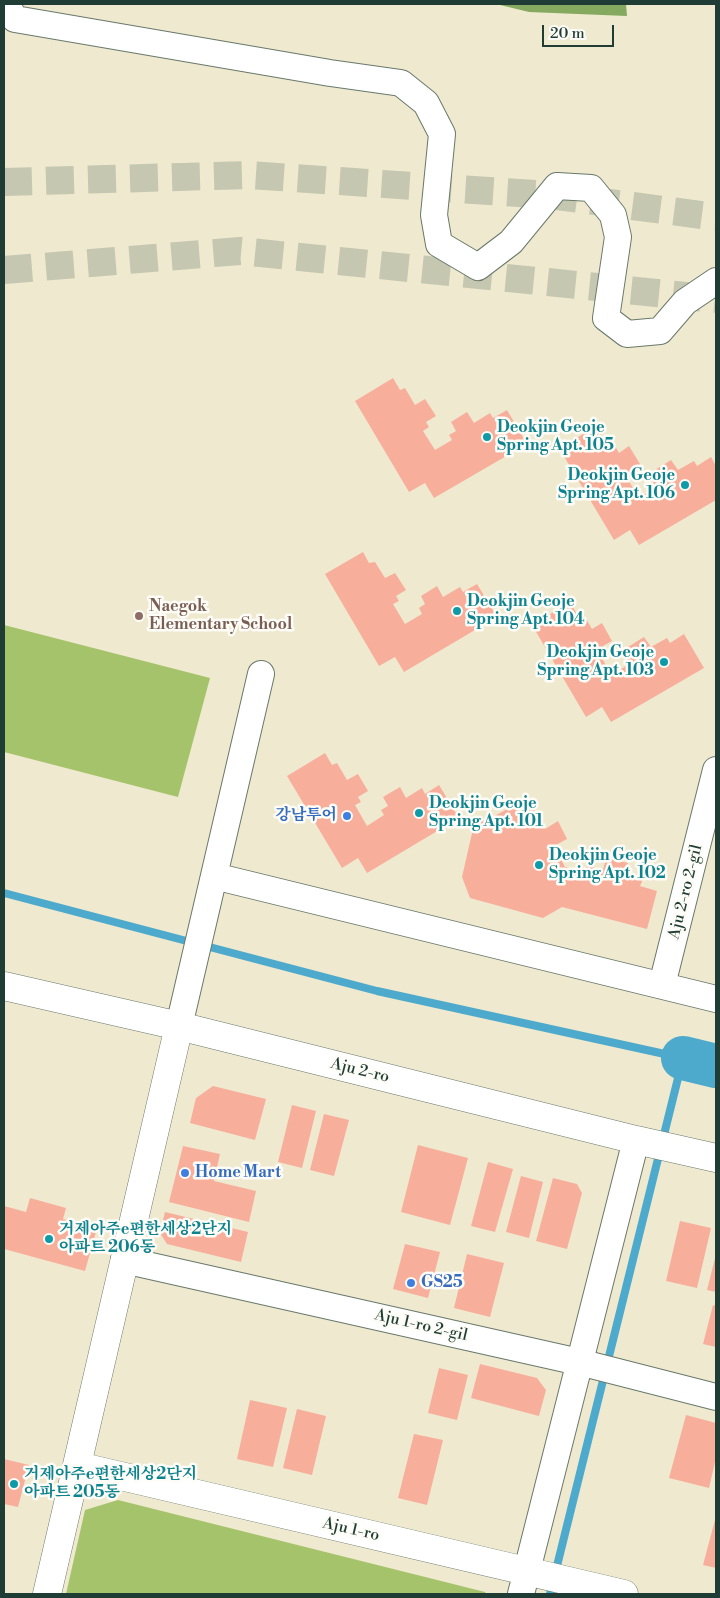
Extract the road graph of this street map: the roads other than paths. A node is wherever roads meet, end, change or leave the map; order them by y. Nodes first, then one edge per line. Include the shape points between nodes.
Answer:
1 (6, 4) edge
2 (716, 281) edge
3 (261, 674) dead end
4 (716, 770) edge
5 (214, 876) junction
6 (662, 985) junction
7 (4, 986) edge
8 (716, 999) edge
9 (179, 1026) junction
10 (636, 1140) junction
11 (716, 1158) edge
12 (124, 1260) junction
13 (579, 1362) junction
14 (716, 1397) edge
15 (78, 1466) junction
16 (525, 1583) edge
17 (47, 1594) edge
18 (624, 1594) edge

1 - 2 street via 15,19 402,83 426,103 442,134 434,215 439,244 478,267 511,242 557,186 591,188 613,215 618,237 606,318 627,334 660,331 685,302
3 - 5 street
4 - 6 street, Aju 2-ro 2-gil
5 - 6 street
5 - 9 street
6 - 8 street
7 - 9 street, Aju 2-ro
9 - 10 street, Aju 2-ro
9 - 12 street
10 - 11 street, Aju 2-ro
10 - 13 street
12 - 13 street, Aju 1-ro 2-gil
12 - 15 street
13 - 14 street, Aju 1-ro 2-gil
13 - 16 street
15 - 16 street, Aju 1-ro
15 - 17 street
16 - 18 street, Aju 1-ro via 582,1583

